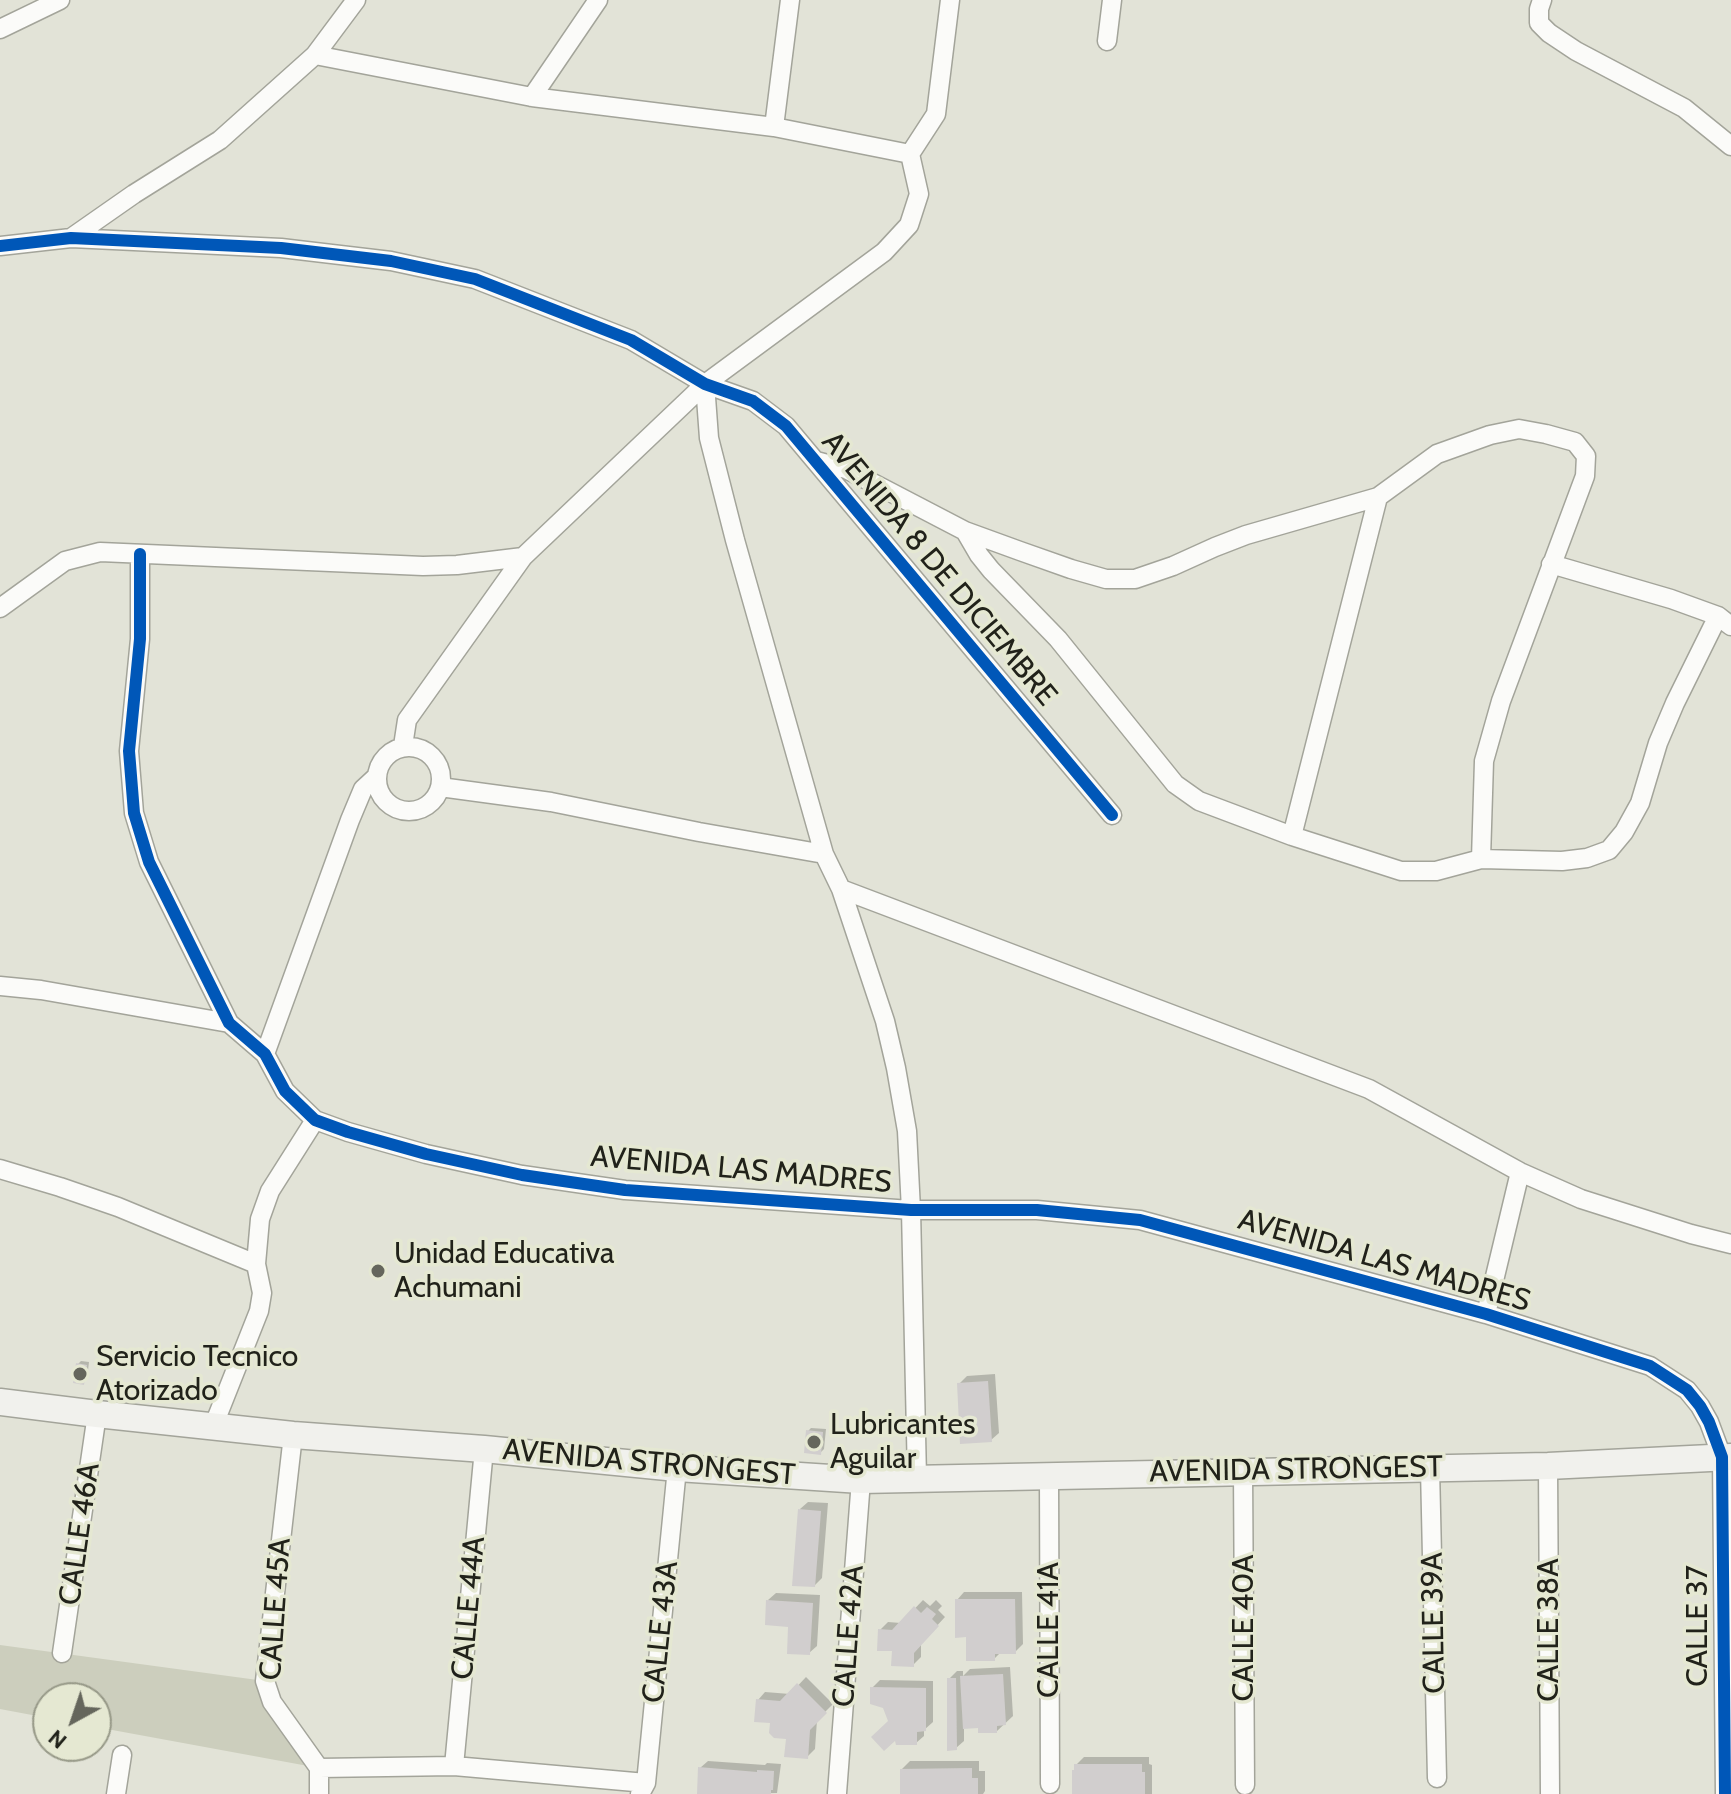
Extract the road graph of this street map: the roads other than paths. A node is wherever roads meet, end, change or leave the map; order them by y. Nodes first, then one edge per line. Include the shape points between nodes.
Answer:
1 (60, 0) edge
2 (356, 0) edge
3 (598, 0) edge
4 (790, 0) edge
5 (950, 0) edge
6 (1112, 0) edge
7 (1542, 0) edge
8 (0, 29) edge
9 (1107, 41) dead end
10 (315, 55) junction
11 (532, 97) junction
12 (774, 127) junction
13 (1731, 146) edge
14 (910, 154) junction
15 (71, 238) junction
16 (0, 246) edge
17 (705, 384) junction
18 (816, 461) junction
19 (1378, 497) junction
20 (965, 531) junction
21 (140, 554) junction
22 (523, 557) junction
23 (1551, 564) junction
24 (0, 608) edge
25 (1724, 621) edge
26 (403, 746) junction
27 (376, 777) junction
28 (440, 787) junction
29 (1112, 815) dead end
30 (1292, 836) junction
31 (824, 854) junction
32 (1481, 859) junction
33 (841, 889) junction
34 (0, 986) edge
35 (229, 1023) junction
36 (265, 1054) junction
37 (315, 1120) junction
38 (0, 1169) edge
39 (1520, 1172) junction
40 (911, 1210) junction
41 (1731, 1244) edge
42 (256, 1264) junction
43 (1486, 1314) junction
44 (0, 1402) edge
45 (97, 1414) junction
46 (213, 1427) junction
47 (293, 1435) junction
48 (484, 1449) junction
49 (1727, 1457) edge
50 (1548, 1466) junction
51 (677, 1468) junction
52 (1430, 1468) junction
53 (1243, 1471) junction
54 (1049, 1475) junction
55 (917, 1478) junction
56 (861, 1480) junction
57 (62, 1653) dead end
58 (122, 1755) dead end
59 (454, 1766) junction
60 (319, 1768) junction
61 (1437, 1778) dead end
62 (1050, 1784) dead end
63 (1245, 1785) dead end
64 (643, 1788) edge
65 (837, 1793) edge
66 (116, 1794) edge
67 (319, 1794) edge
68 (1550, 1794) edge
69 (1725, 1794) edge

1 - 8 street
2 - 10 street
3 - 11 street
4 - 12 street
5 - 14 street via 936,114
6 - 9 street
7 - 13 street via 1539,23 1549,33 1684,108
10 - 11 street
10 - 15 street via 220,140
11 - 12 street
12 - 14 street
14 - 17 street via 919,194 909,225 884,252
15 - 16 street, AVENIDA 8 DE DICIEMBRE
15 - 17 street, AVENIDA 8 DE DICIEMBRE via 281,248 391,261 475,279 631,340
17 - 18 street, AVENIDA 8 DE DICIEMBRE via 753,401 786,426
17 - 22 street
17 - 31 street via 709,438
18 - 20 street via 846,469
18 - 29 street, AVENIDA 8 DE DICIEMBRE
19 - 20 street via 1246,535 1135,579 1106,579
19 - 23 street via 1437,454 1490,435 1519,429 1575,442 1586,456 1585,476
19 - 30 street
20 - 30 street via 991,570 1058,639 1175,784 1199,801
21 - 22 street via 423,566
21 - 24 street via 100,552 65,561
21 - 35 street, AVENIDA LAS MADRES via 140,639 129,751 134,813 149,862
22 - 26 street via 407,720
23 - 25 street via 1671,599
23 - 32 street via 1484,761
25 - 32 street via 1658,743 1640,803 1609,850 1562,861
26 - 27 street via 384,757
26 - 28 street via 434,758
27 - 28 street via 383,799 400,810 429,804
27 - 36 street via 363,789 350,820
28 - 31 street via 551,802
30 - 32 street via 1401,871 1436,871
31 - 33 street
33 - 39 street via 1369,1089
33 - 40 street via 896,1068 907,1131
34 - 35 street
35 - 36 street, AVENIDA LAS MADRES
36 - 37 street, AVENIDA LAS MADRES via 285,1091
37 - 40 street, AVENIDA LAS MADRES via 426,1154 522,1175 625,1190
37 - 42 street via 270,1191 260,1219
38 - 42 street via 118,1207
39 - 41 street via 1581,1199
39 - 43 street
40 - 43 street, AVENIDA LAS MADRES via 1037,1210 1140,1220
40 - 55 street
42 - 46 street via 262,1293 259,1311
43 - 49 street, AVENIDA LAS MADRES via 1650,1366 1671,1378 1700,1406
44 - 45 main road, AVENIDA STRONGEST
45 - 46 main road, AVENIDA STRONGEST
45 - 57 street, CALLE 46A
46 - 47 main road, AVENIDA STRONGEST
47 - 48 main road, AVENIDA STRONGEST
47 - 60 street, CALLE 45A via 265,1681 272,1702
48 - 51 main road, AVENIDA STRONGEST
48 - 59 street, CALLE 44A
49 - 50 main road, AVENIDA STRONGEST
49 - 69 street, CALLE 37
50 - 52 main road, AVENIDA STRONGEST
50 - 68 street, CALLE 38A
51 - 56 main road, AVENIDA STRONGEST
51 - 64 street, CALLE 43A
52 - 53 main road, AVENIDA STRONGEST
52 - 61 street, CALLE 39A
53 - 54 main road, AVENIDA STRONGEST
53 - 63 street, CALLE 40A
54 - 55 main road, AVENIDA STRONGEST
54 - 62 street, CALLE 41A
55 - 56 main road, AVENIDA STRONGEST
56 - 65 street, CALLE 42A
58 - 66 street
59 - 60 street
59 - 64 street
60 - 67 street

